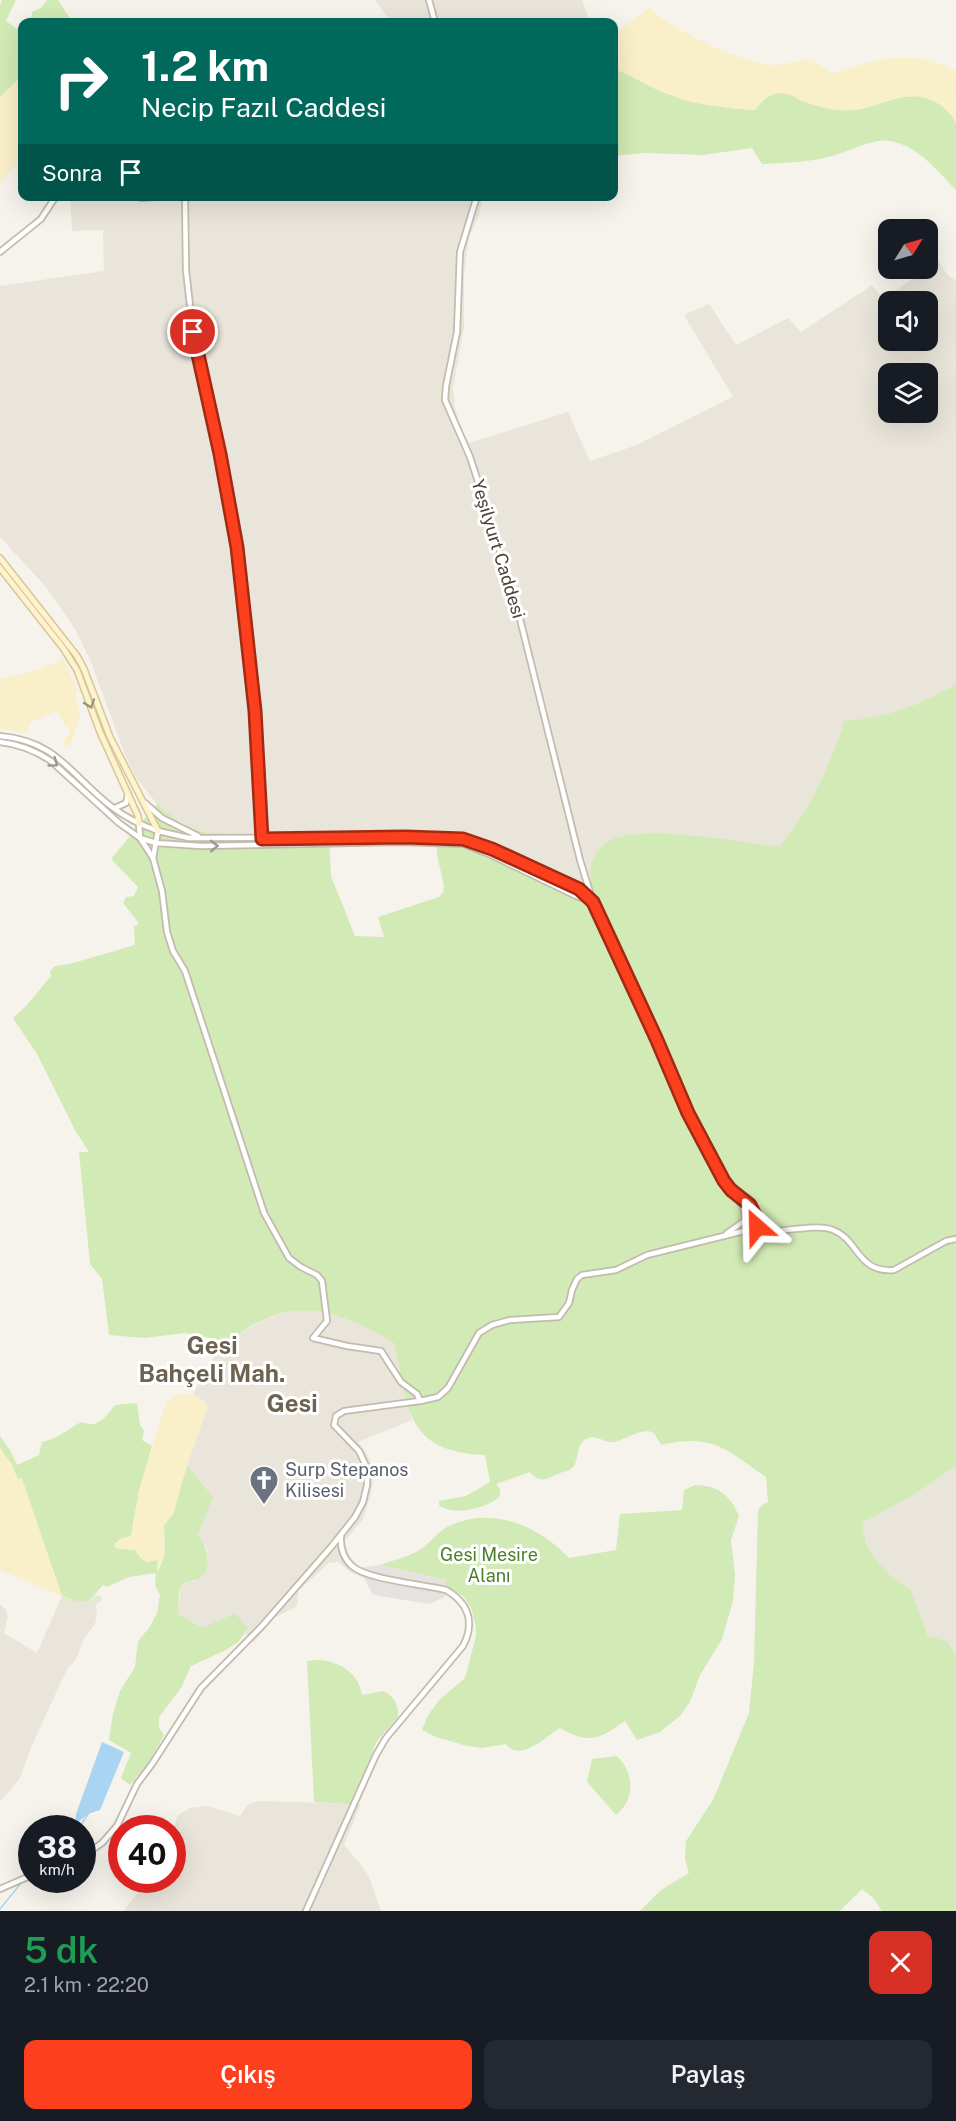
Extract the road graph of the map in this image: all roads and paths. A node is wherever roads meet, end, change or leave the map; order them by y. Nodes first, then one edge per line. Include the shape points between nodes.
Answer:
1 (429, 0) edge
2 (434, 18) edge
3 (53, 201) edge
4 (185, 201) edge
5 (475, 201) edge
6 (0, 252) edge
7 (0, 558) edge
8 (0, 568) edge
9 (0, 736) edge
10 (0, 742) edge
11 (128, 792) junction
12 (138, 794) junction
13 (111, 807) junction
14 (139, 824) junction
15 (158, 831) junction
16 (140, 838) junction
17 (207, 838) junction
18 (262, 839) junction
19 (156, 843) junction
20 (153, 858) junction
21 (593, 902) junction
22 (731, 1190) junction
23 (747, 1219) junction
24 (758, 1220) junction
25 (754, 1229) junction
26 (778, 1229) junction
27 (726, 1234) junction
28 (956, 1239) edge
29 (420, 1401) junction
30 (341, 1534) junction
31 (96, 1848) edge
32 (18, 1881) edge
33 (0, 1888) edge
34 (306, 1911) edge

1 - 2 street
3 - 6 street via 41,219
4 - 18 street via 186,270 193,332 237,547 255,711
5 - 21 street, Yeşilyurt Caddesi via 460,252 457,332 445,400 477,477 519,615
7 - 12 main road via 77,656
8 -> 11 main road via 77,670
9 - 13 street via 24,739 55,755
10 -> 16 street via 22,746 51,761 119,824
11 - 13 street via 123,806
11 - 14 main road
12 - 15 main road
12 - 17 street via 162,818
13 - 14 street
14 - 15 street
14 - 16 street
15 - 17 street
15 - 19 street
16 - 19 street
16 - 20 street
17 - 18 street
18 - 21 street via 463,839 579,889
19 - 20 street
19 -> 21 street via 463,844
20 - 29 street via 167,932 185,971 258,1198 289,1257 322,1281 327,1320 313,1338 381,1351 401,1382
21 - 22 street, Yeşilyurt Caddesi via 688,1113
22 - 23 street via 745,1209
22 - 24 street via 750,1205
23 - 24 street via 752,1216
23 - 25 street via 747,1226
23 - 27 street
24 - 25 street
24 - 26 street
25 - 26 street
25 - 27 street
26 - 28 street via 831,1228 867,1264 885,1271
27 - 29 street via 647,1255 616,1270 582,1275 559,1317 510,1320 485,1329 448,1388 438,1397
29 - 30 street via 344,1411 336,1416 335,1427 359,1451 367,1468 363,1502
30 - 31 street via 262,1626 201,1688 137,1784 117,1826
30 - 34 street via 342,1550 352,1566 368,1574 446,1590 463,1603 470,1625 464,1646 376,1755
32 - 33 street

